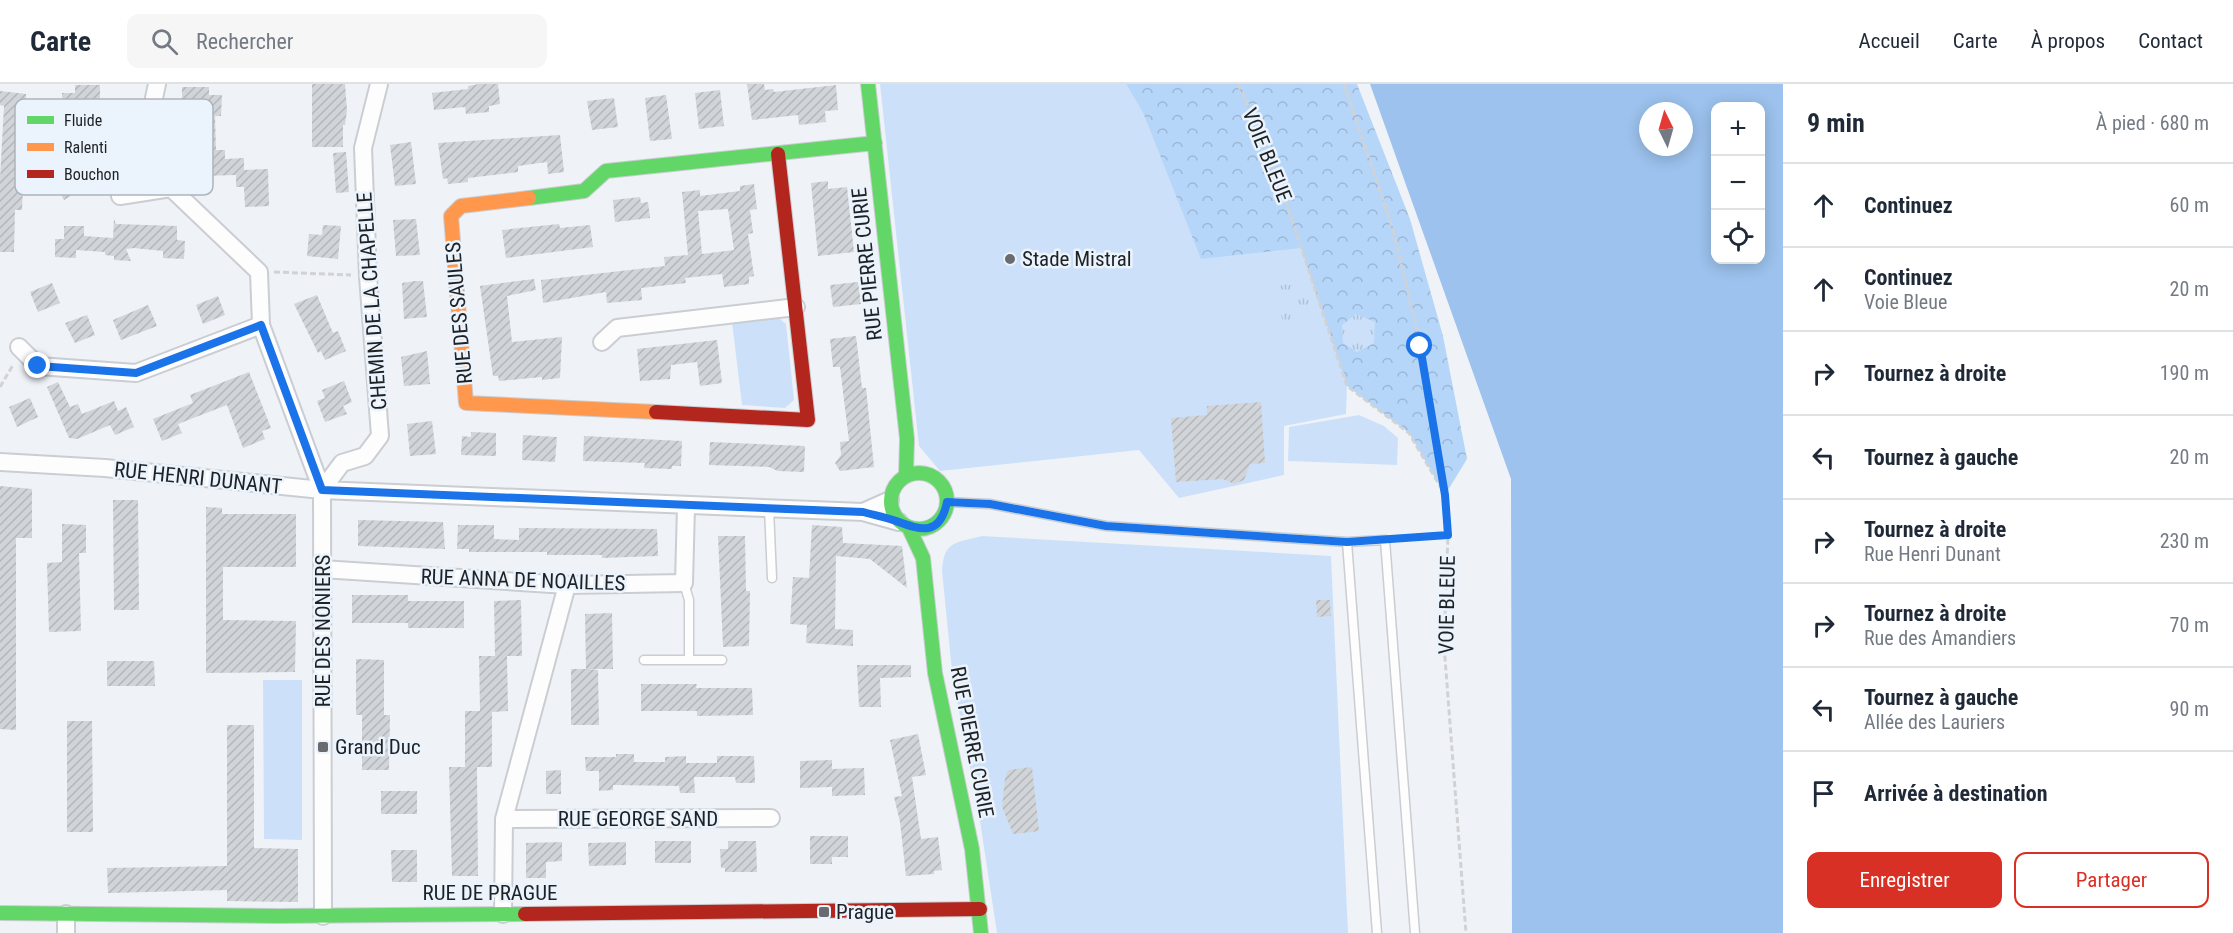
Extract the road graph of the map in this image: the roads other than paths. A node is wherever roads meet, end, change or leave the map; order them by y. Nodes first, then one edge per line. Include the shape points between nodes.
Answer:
1 (157, 84) edge
2 (379, 84) edge
3 (868, 84) edge
4 (154, 99) edge
5 (875, 143) junction
6 (778, 154) junction
7 (126, 195) edge
8 (178, 195) edge
9 (120, 196) dead end
10 (796, 307) junction
11 (261, 325) junction
12 (602, 342) dead end
13 (22, 350) road end
14 (908, 439) junction
15 (0, 462) edge
16 (925, 473) junction
17 (906, 475) junction
18 (322, 490) junction
19 (890, 501) junction
20 (947, 502) junction
21 (686, 506) junction
22 (769, 508) junction
23 (863, 512) junction
24 (904, 525) junction
25 (933, 525) junction
26 (1347, 542) junction
27 (923, 558) junction
28 (322, 569) junction
29 (772, 578) dead end
30 (684, 583) junction
31 (567, 585) junction
32 (644, 660) dead end
33 (689, 660) junction
34 (722, 660) dead end
35 (771, 818) dead end
36 (504, 819) junction
37 (980, 909) junction
38 (0, 913) edge
39 (66, 914) junction
40 (503, 914) junction
41 (323, 916) junction
42 (196, 924) edge
43 (66, 933) edge
44 (981, 933) edge
45 (1377, 933) edge
46 (1415, 933) edge

1 - 4 street
2 - 18 street, CHEMIN DE LA CHAPELLE via 363,148 380,436 365,456 342,463
3 - 5 street, RUE PIERRE CURIE
5 - 6 street, RUE DES SAULES
5 - 14 street, RUE PIERRE CURIE
6 - 10 street, RUE DES SAULES
6 - 10 street, RUE DES SAULES via 606,171 584,191 461,206 451,216 466,403 808,420
7 - 9 street
8 - 11 street via 259,272
10 - 12 street via 617,328
11 - 13 street via 136,373 38,366
11 - 18 street
14 - 16 street, RUE PIERRE CURIE
14 - 17 street, RUE PIERRE CURIE
15 - 18 street, RUE HENRI DUNANT via 105,468
16 - 17 street
16 - 20 street via 941,484
17 - 19 street via 894,486
18 - 21 street, RUE HENRI DUNANT
18 - 28 street, RUE DES NONIERS
19 - 23 street, RUE HENRI DUNANT
19 - 24 street
20 - 25 street via 941,519
20 - 26 lane via 990,504 1106,526
21 - 22 street, RUE HENRI DUNANT
21 - 30 street
22 - 23 street, RUE HENRI DUNANT
22 - 29 lane
23 - 24 street, RUE HENRI DUNANT
24 - 25 street via 917,530
24 - 27 street, RUE PIERRE CURIE
25 - 27 street, RUE PIERRE CURIE
26 - 45 lane
26 - 46 lane via 1385,540
27 - 37 street, RUE PIERRE CURIE via 935,673 972,849
28 - 31 street, RUE ANNA DE NOAILLES
28 - 41 street, RUE DES NONIERS
30 - 31 street, RUE ANNA DE NOAILLES
30 - 33 lane via 689,600
31 - 36 street
32 - 33 lane
33 - 34 lane
35 - 36 street, RUE GEORGE SAND
36 - 40 street
37 - 40 street, RUE DE PRAGUE
37 - 44 street, RUE PIERRE CURIE
38 - 39 street, RUE DE PRAGUE
39 - 42 street, RUE DE PRAGUE
39 - 43 street
40 - 41 street, RUE DE PRAGUE
41 - 42 street, RUE DE PRAGUE

